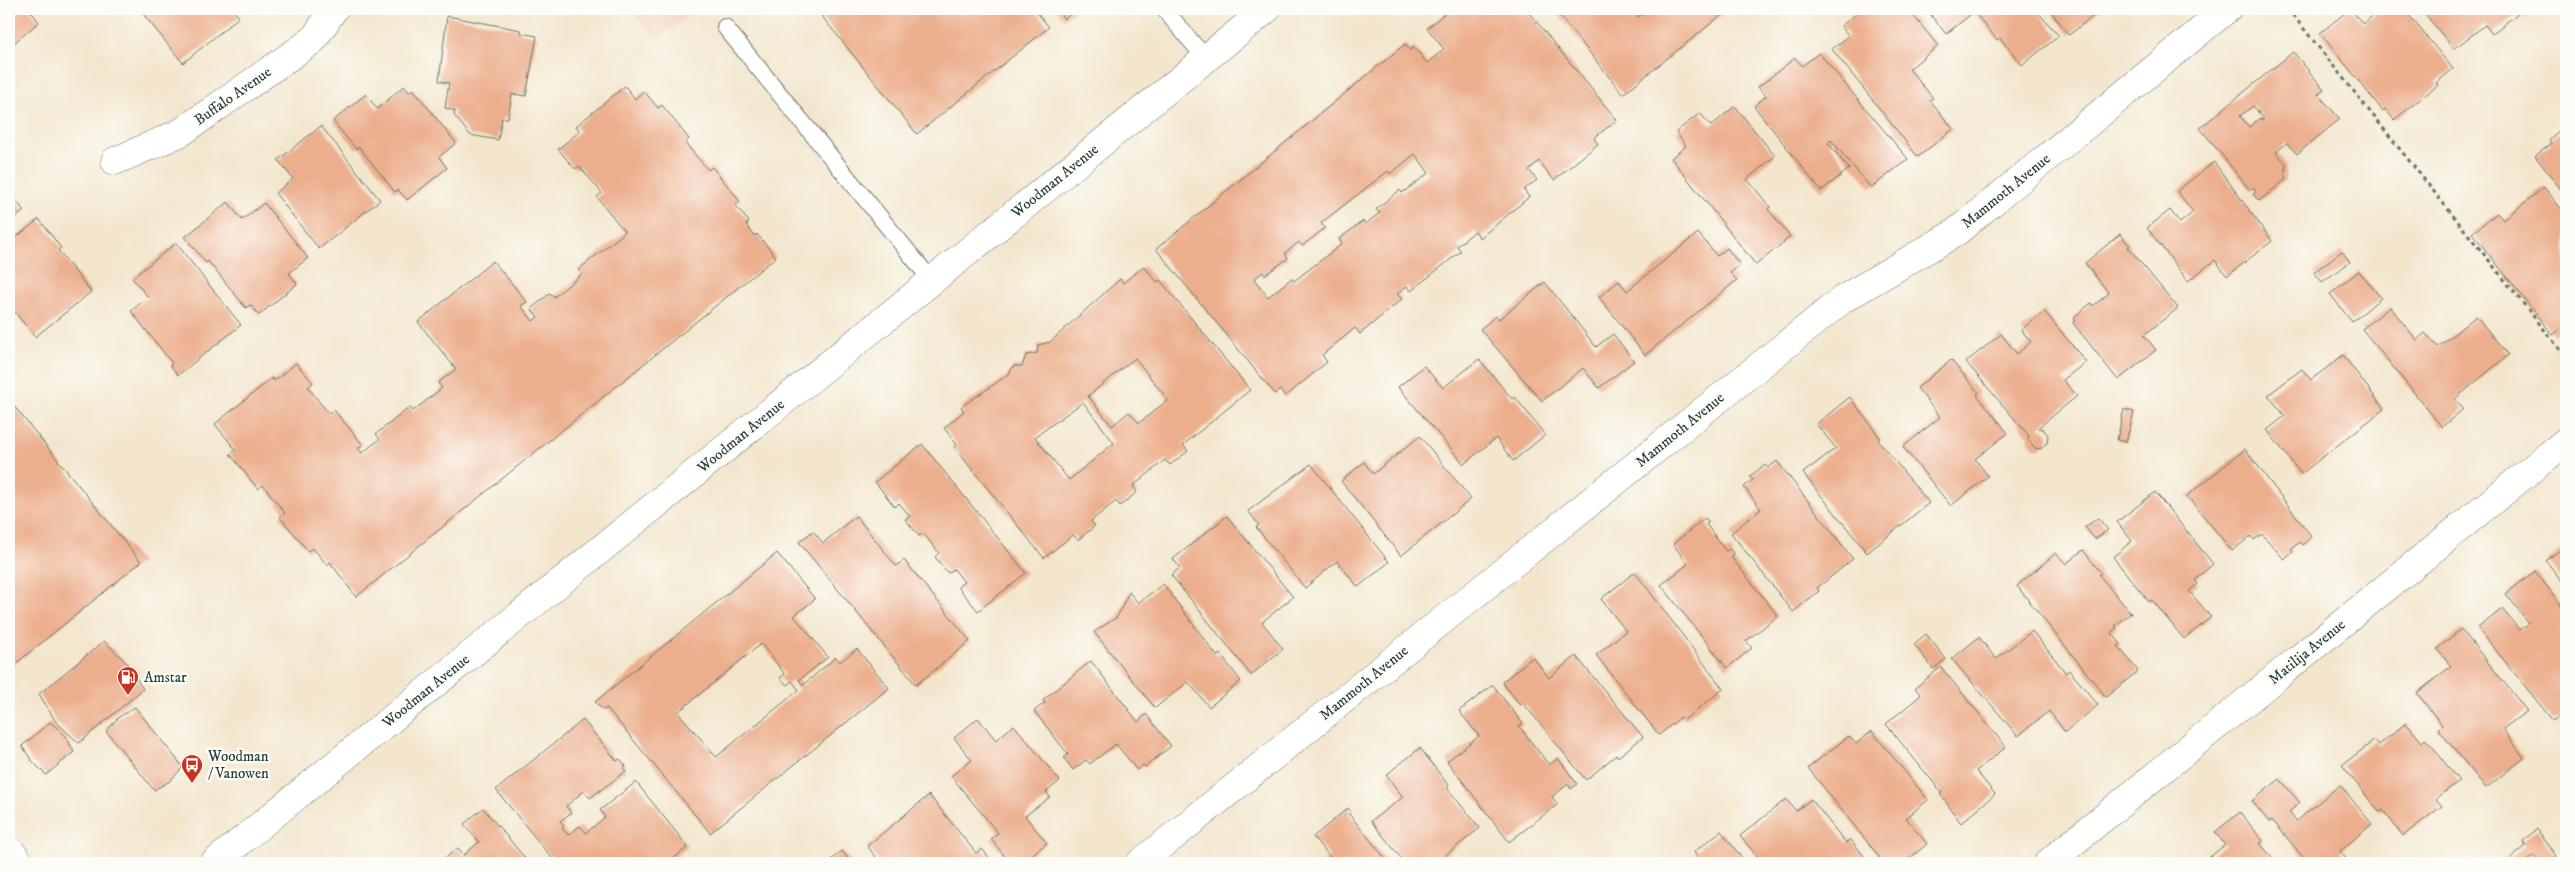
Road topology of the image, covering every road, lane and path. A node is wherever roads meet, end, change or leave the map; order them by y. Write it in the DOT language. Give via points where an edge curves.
graph roads {
  1 [pos="334,9"];
  2 [pos="1164,9"];
  3 [pos="1267,9"];
  4 [pos="2227,9"];
  5 [pos="2288,9"];
  6 [pos="724,27"];
  7 [pos="1206,58"];
  8 [pos="115,161"];
  9 [pos="932,281"];
  10 [pos="2566,358"];
  11 [pos="2566,441"];
  12 [pos="9,849"];
  13 [pos="20,863"];
  14 [pos="214,863"];
  15 [pos="1140,863"];
  16 [pos="2048,863"];
  1 -- 8 [label="street, Buffalo Avenue" via="313,40 180,133"];
  2 -- 7 [label="lane"];
  3 -- 7 [label="street, Woodman Avenue"];
  4 -- 15 [label="street, Mammoth Avenue" via="1955,233 1843,299"];
  5 -- 10 [label="path"];
  6 -- 9 [label="lane"];
  7 -- 9 [label="street, Woodman Avenue"];
  9 -- 14 [label="street, Woodman Avenue"];
  11 -- 16 [label="street, Matilija Avenue"];
  12 -- 13 [label="street"];
}
